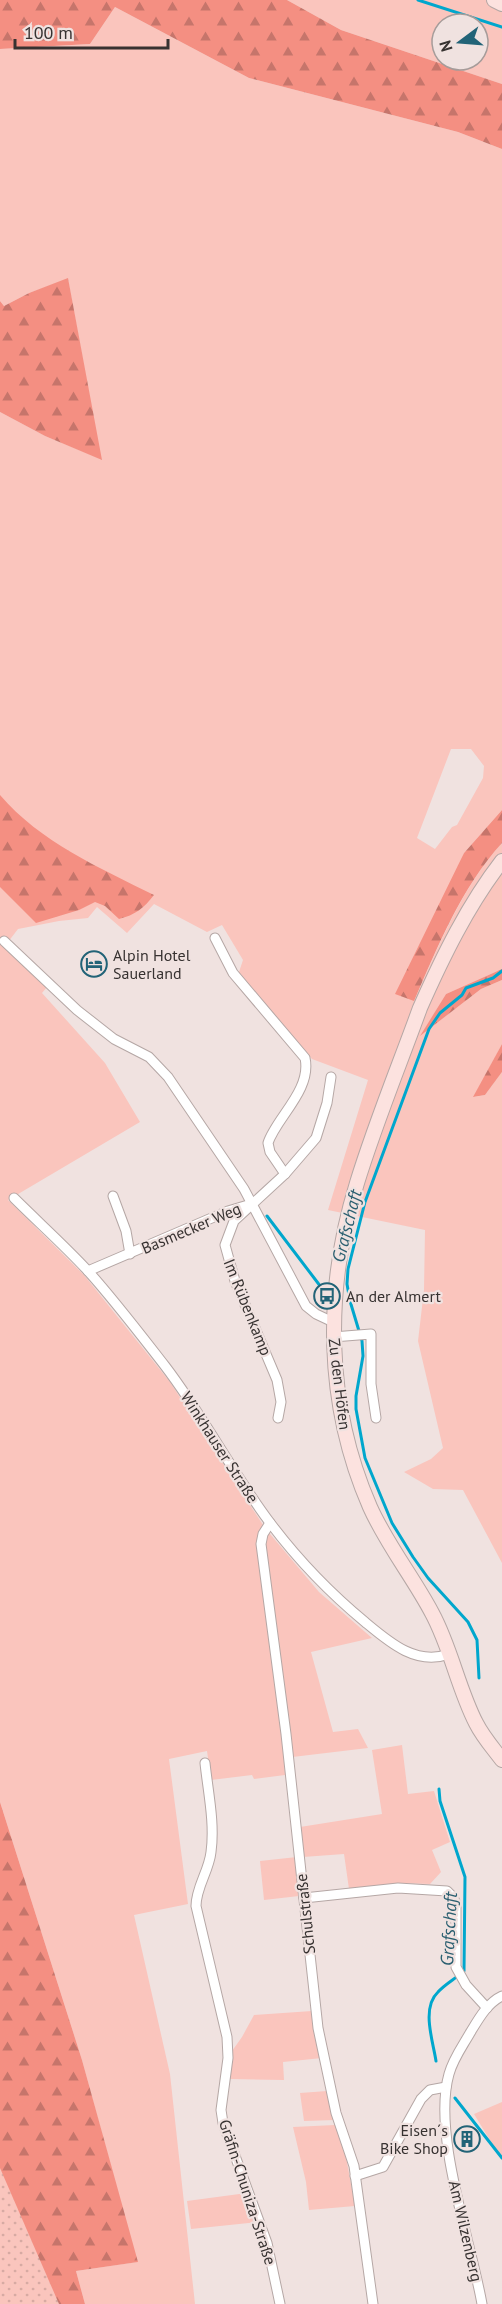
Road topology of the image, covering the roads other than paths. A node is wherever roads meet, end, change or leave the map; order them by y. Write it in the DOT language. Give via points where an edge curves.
graph roads {
  1 [pos="494,0"];
  2 [pos="502,4"];
  3 [pos="502,861"];
  4 [pos="215,938"];
  5 [pos="4,940"];
  6 [pos="331,1077"];
  7 [pos="285,1174"];
  8 [pos="113,1196"];
  9 [pos="14,1198"];
  10 [pos="253,1203"];
  11 [pos="130,1254"];
  12 [pos="88,1271"];
  13 [pos="333,1322"];
  14 [pos="333,1337"];
  15 [pos="278,1418"];
  16 [pos="376,1418"];
  17 [pos="270,1523"];
  18 [pos="449,1654"];
  19 [pos="502,1760"];
  20 [pos="205,1763"];
  21 [pos="303,1899"];
  22 [pos="502,1996"];
  23 [pos="487,2008"];
  24 [pos="446,2087"];
  25 [pos="355,2176"];
  26 [pos="280,2304"];
  27 [pos="373,2304"];
  28 [pos="482,2304"];
  1 -- 2 [label="street"];
  3 -- 13 [label="street, Zu den Höfen" via="467,913 420,1008 357,1182 341,1248"];
  4 -- 7 [label="street" via="233,973 305,1059 305,1076 268,1143"];
  5 -- 10 [label="street" via="77,1010 114,1039 154,1062 184,1099"];
  6 -- 7 [label="street" via="320,1131"];
  7 -- 10 [label="street"];
  8 -- 11 [label="street, Basmecker Weg"];
  9 -- 12 [label="street, Winkhauser Straße"];
  10 -- 11 [label="street, Basmecker Weg"];
  10 -- 13 [label="street" via="306,1306"];
  10 -- 15 [label="street, Im Rübenkamp" via="234,1221 225,1245 235,1281 277,1380 281,1402"];
  11 -- 12 [label="street, Basmecker Weg"];
  12 -- 17 [label="street, Winkhauser Straße" via="194,1404"];
  13 -- 14 [label="street, Zu den Höfen"];
  14 -- 16 [label="street" via="371,1334"];
  14 -- 18 [label="street, Zu den Höfen" via="340,1409 359,1479 384,1535 434,1616"];
  17 -- 18 [label="street, Winkhauser Straße" via="327,1588 395,1646 423,1657"];
  17 -- 21 [label="street, Schulstraße" via="261,1544"];
  18 -- 19 [label="street, Zu den Höfen" via="476,1723"];
  20 -- 26 [label="street, Gräfin-Chuniza-Straße" via="211,1851 196,1906 227,2037 222,2114 267,2244"];
  21 -- 23 [label="street" via="398,1888 447,1891 455,1902 457,1969"];
  21 -- 25 [label="street, Schulstraße" via="318,2028 336,2113"];
  22 -- 23 [label="street, Am Wilzenberg"];
  23 -- 24 [label="street, Am Wilzenberg" via="455,2057"];
  24 -- 25 [label="street" via="434,2089 421,2099 382,2167"];
  24 -- 28 [label="street, Am Wilzenberg" via="450,2157"];
  25 -- 27 [label="street, Schulstraße"];
}
